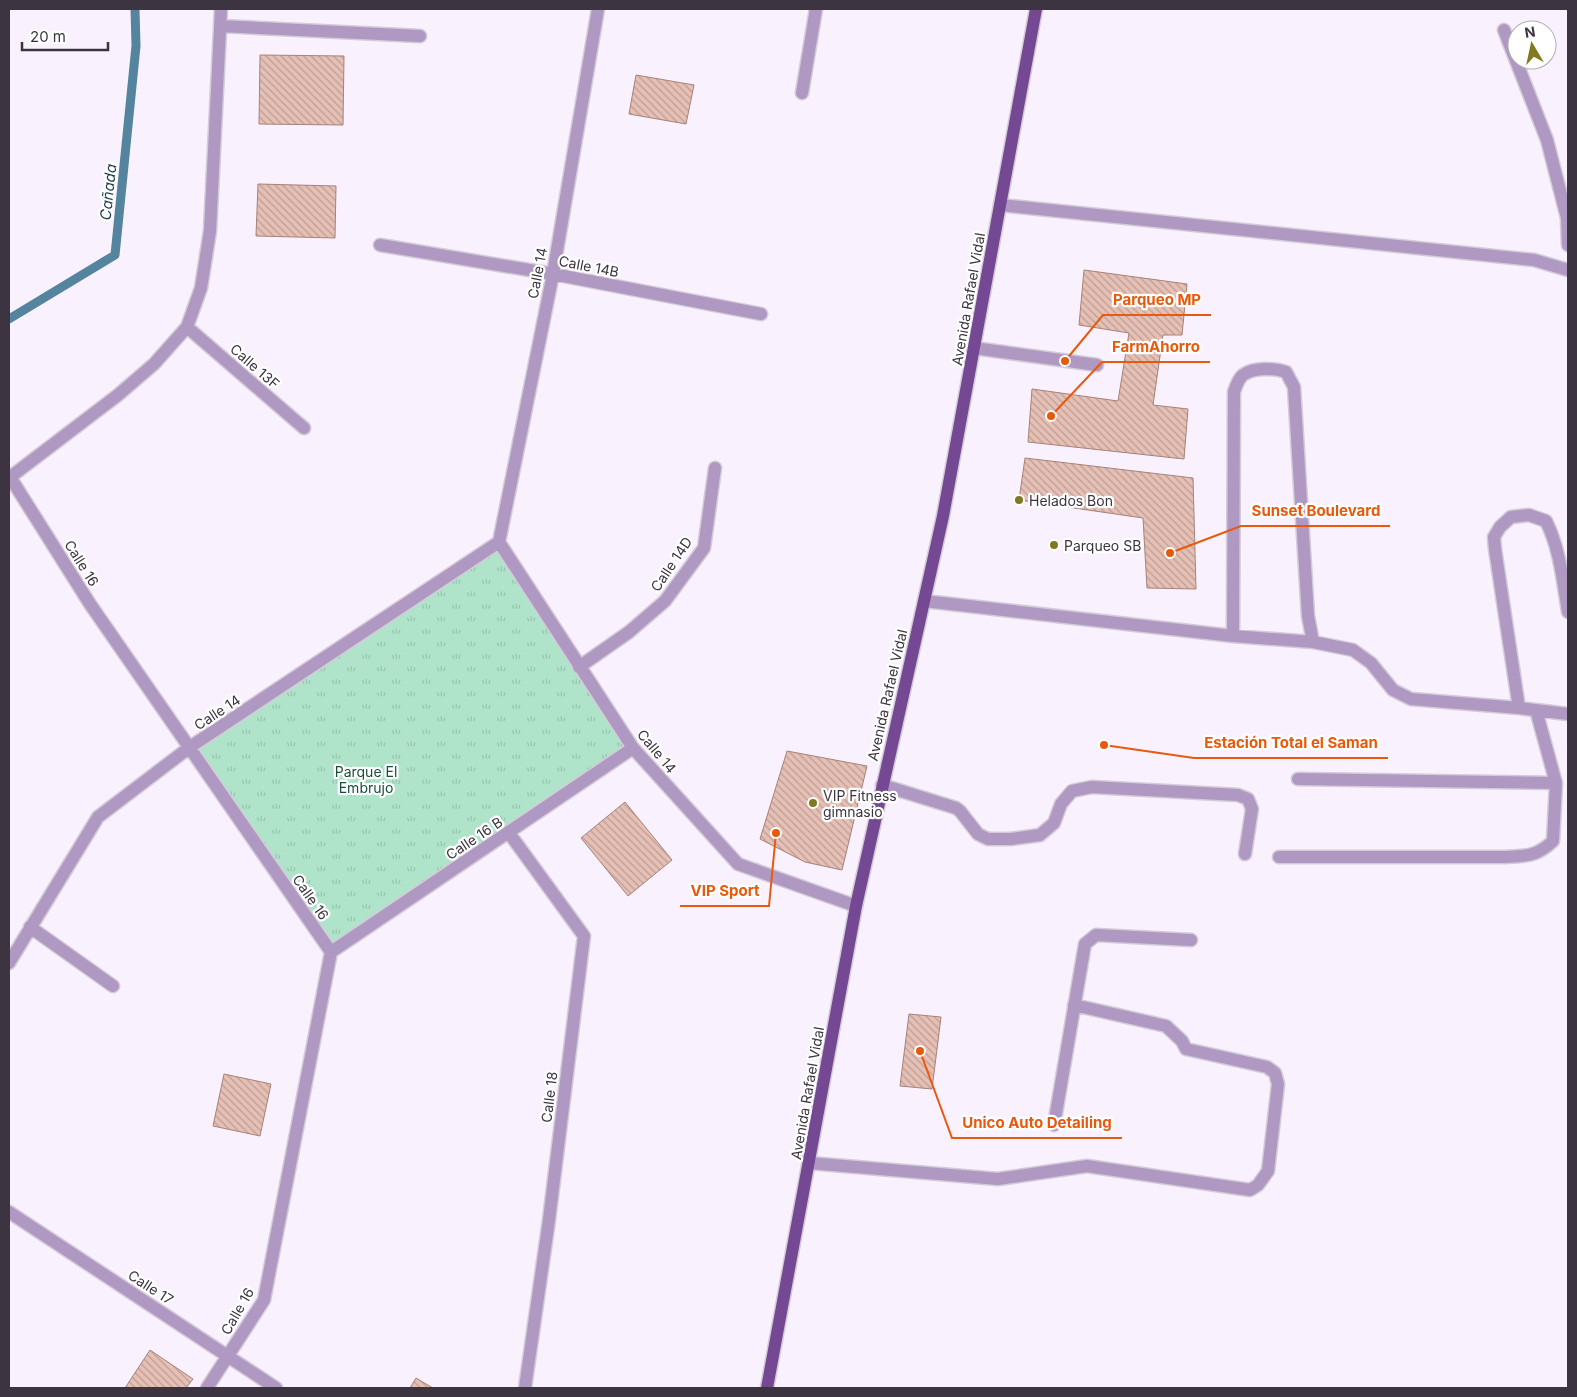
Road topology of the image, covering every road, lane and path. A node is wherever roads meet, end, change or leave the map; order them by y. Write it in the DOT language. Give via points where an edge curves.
graph roads {
  1 [pos="220,9"];
  2 [pos="598,9"];
  3 [pos="816,9"];
  4 [pos="1036,9"];
  5 [pos="220,26"];
  6 [pos="1504,30"];
  7 [pos="420,36"];
  8 [pos="802,93"];
  9 [pos="1000,205"];
  10 [pos="380,244"];
  11 [pos="1568,244"];
  12 [pos="1568,270"];
  13 [pos="553,274"];
  14 [pos="762,314"];
  15 [pos="187,326"];
  16 [pos="974,348"];
  17 [pos="1097,365"];
  18 [pos="304,428"];
  19 [pos="714,468"];
  20 [pos="9,477"];
  21 [pos="499,542"];
  22 [pos="924,602"];
  23 [pos="1568,612"];
  24 [pos="1233,636"];
  25 [pos="1313,642"];
  26 [pos="579,667"];
  27 [pos="1519,708"];
  28 [pos="1536,710"];
  29 [pos="1568,714"];
  30 [pos="190,747"];
  31 [pos="633,748"];
  32 [pos="1298,779"];
  33 [pos="1556,782"];
  34 [pos="882,785"];
  35 [pos="509,832"];
  36 [pos="1245,854"];
  37 [pos="1279,857"];
  38 [pos="856,906"];
  39 [pos="30,927"];
  40 [pos="1191,940"];
  41 [pos="331,952"];
  42 [pos="9,963"];
  43 [pos="113,986"];
  44 [pos="1074,1005"];
  45 [pos="1054,1125"];
  46 [pos="809,1163"];
  47 [pos="9,1212"];
  48 [pos="228,1356"];
  49 [pos="207,1388"];
  50 [pos="276,1388"];
  51 [pos="525,1388"];
  52 [pos="767,1388"];
  1 -- 5 [label="street"];
  2 -- 13 [label="street, Calle 14"];
  3 -- 8 [label="street"];
  4 -- 9 [label="main road, Avenida Rafael Vidal"];
  5 -- 7 [label="street"];
  5 -- 15 [label="street" via="210,231 201,288"];
  6 -- 11 [label="street" via="1546,140 1567,218"];
  9 -- 12 [label="street" via="1534,260"];
  9 -- 16 [label="main road, Avenida Rafael Vidal"];
  10 -- 13 [label="street, Calle 14B"];
  13 -- 14 [label="street, Calle 14B"];
  13 -- 21 [label="street, Calle 14"];
  15 -- 18 [label="street, Calle 13F"];
  15 -- 20 [label="street" via="154,364 118,395"];
  16 -- 17 [label="street"];
  16 -- 22 [label="main road, Avenida Rafael Vidal"];
  19 -- 26 [label="street, Calle 14D" via="704,548 665,601 629,632"];
  20 -- 30 [label="street, Calle 16" via="90,604"];
  21 -- 26 [label="street, Calle 14"];
  21 -- 30 [label="street, Calle 14"];
  22 -- 24 [label="street"];
  22 -- 34 [label="main road, Avenida Rafael Vidal"];
  23 -- 27 [label="street" via="1556,546 1546,521 1528,514 1511,517 1494,537 1494,550"];
  24 -- 25 [label="street"];
  24 -- 25 [label="street" via="1234,392 1244,374 1276,368 1286,372 1294,387 1308,616"];
  25 -- 27 [label="street" via="1353,650 1371,664 1393,690 1411,699"];
  26 -- 31 [label="street, Calle 14"];
  27 -- 28 [label="street"];
  28 -- 29 [label="street"];
  28 -- 33 [label="street"];
  30 -- 39 [label="street, Calle 14" via="98,817"];
  30 -- 41 [label="street, Calle 16"];
  31 -- 35 [label="street, Calle 16 B"];
  31 -- 38 [label="street, Calle 14" via="738,864"];
  32 -- 33 [label="street"];
  33 -- 37 [label="street" via="1553,841 1530,856"];
  34 -- 36 [label="street" via="956,808 978,834 1011,839 1040,835 1054,823 1061,804 1072,792 1092,787 1238,795 1248,799 1252,809"];
  34 -- 38 [label="main road, Avenida Rafael Vidal"];
  35 -- 41 [label="street, Calle 16 B"];
  35 -- 51 [label="street, Calle 18" via="584,936"];
  38 -- 46 [label="main road, Avenida Rafael Vidal"];
  39 -- 42 [label="street, Calle 14"];
  39 -- 43 [label="street"];
  40 -- 44 [label="street" via="1096,935 1085,944"];
  41 -- 48 [label="street, Calle 16" via="264,1300"];
  44 -- 45 [label="street"];
  44 -- 46 [label="street" via="1166,1026 1186,1049 1267,1067 1275,1073 1278,1084 1268,1171 1258,1185 1250,1190 1087,1166 998,1179"];
  46 -- 52 [label="main road, Avenida Rafael Vidal"];
  47 -- 48 [label="street, Calle 17"];
  48 -- 49 [label="street, Calle 16"];
  48 -- 50 [label="street, Calle 17"];
}
